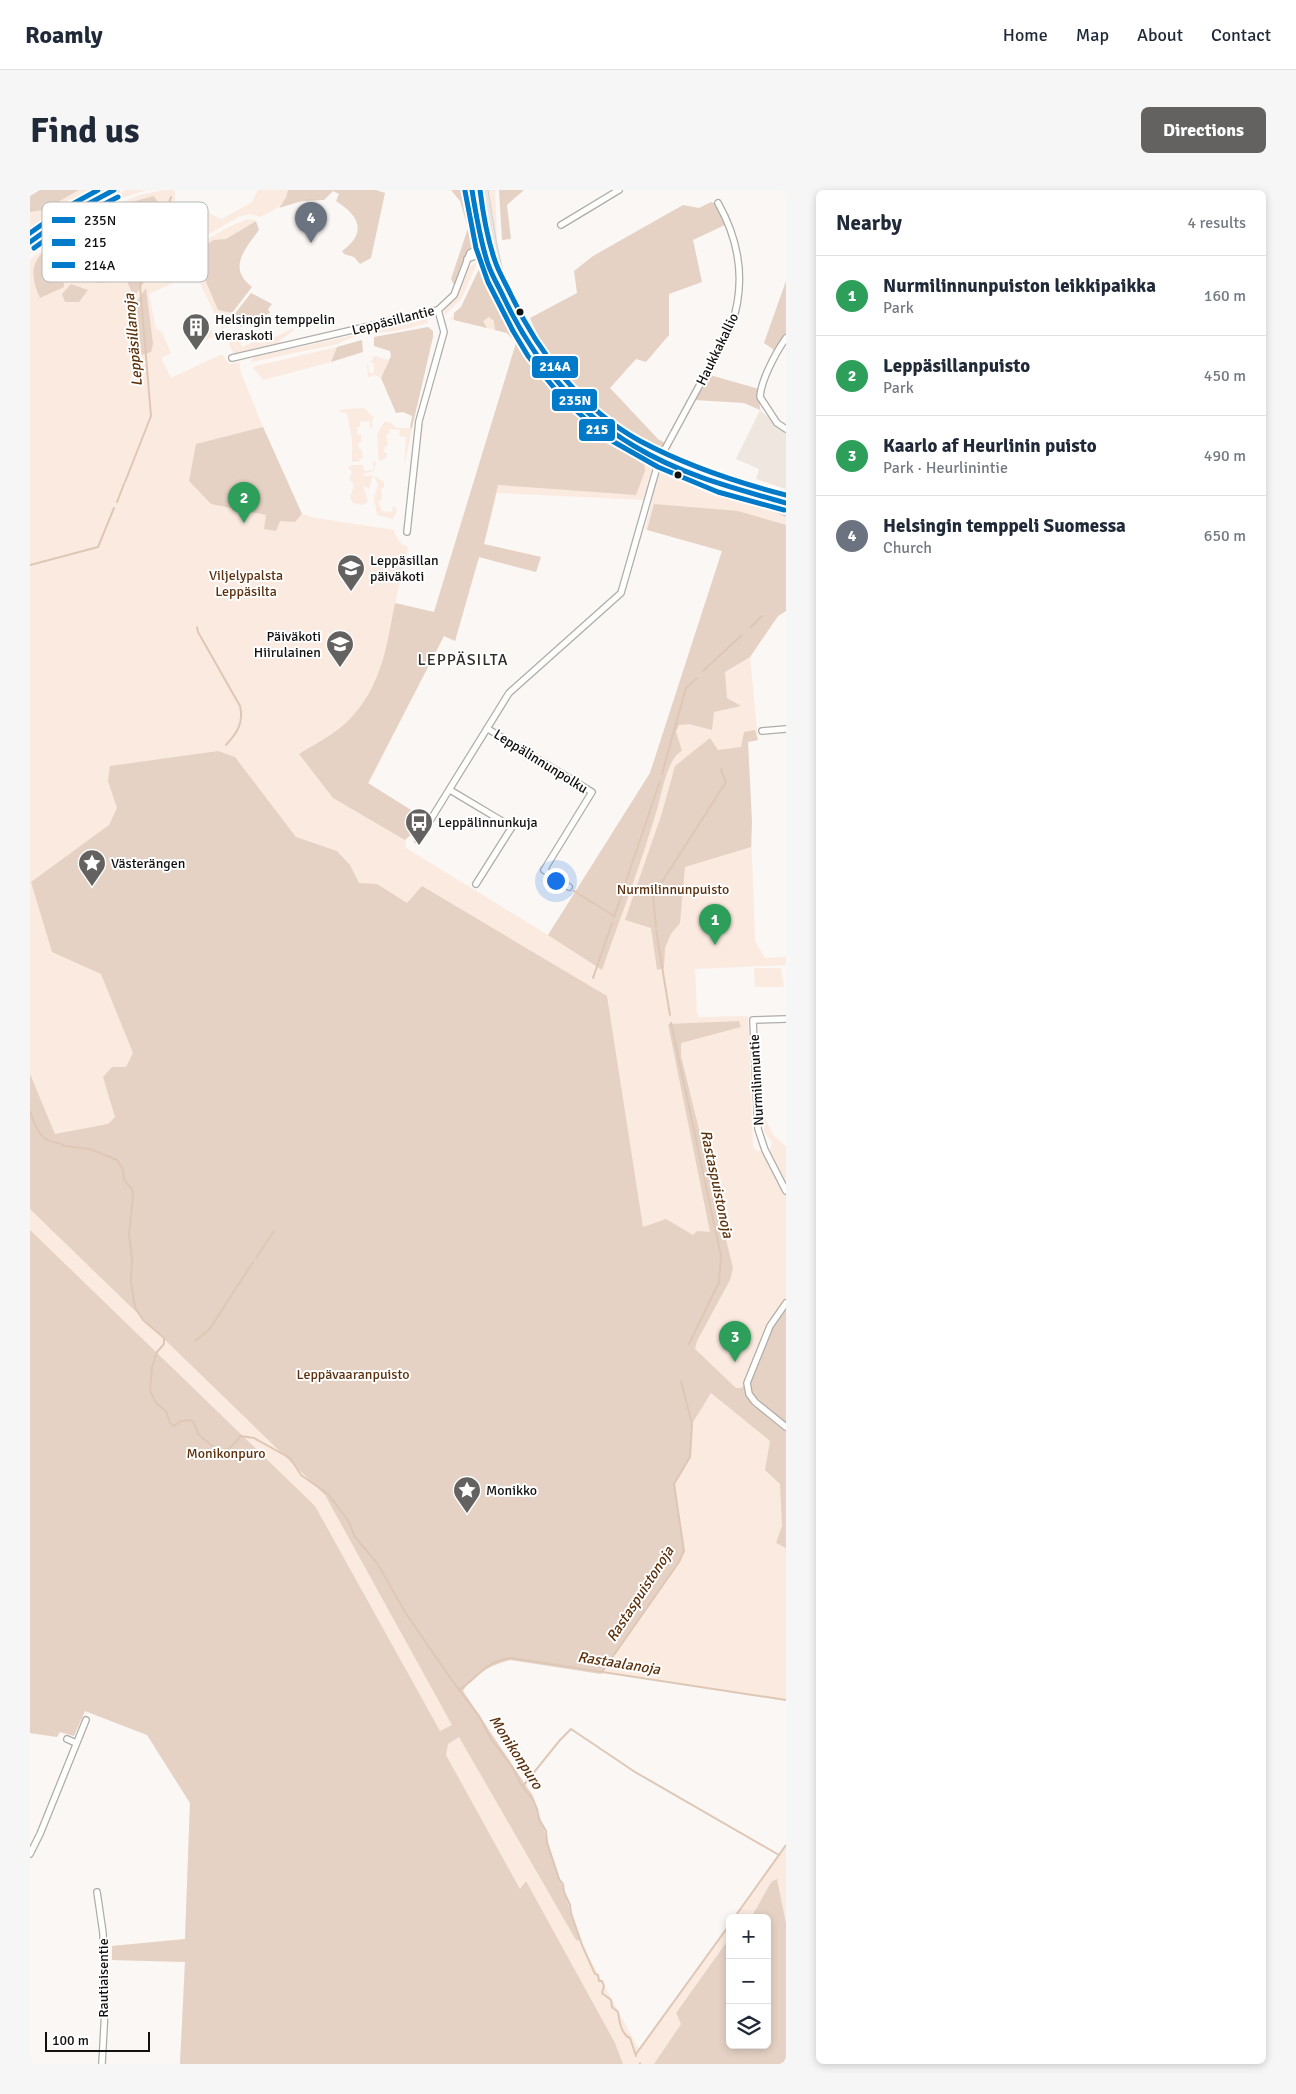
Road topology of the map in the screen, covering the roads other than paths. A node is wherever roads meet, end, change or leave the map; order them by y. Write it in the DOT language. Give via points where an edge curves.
graph roads {
  1 [pos="114,190"];
  2 [pos="472,190"];
  3 [pos="483,190"];
  4 [pos="619,190"];
  5 [pos="92,202"];
  6 [pos="718,203"];
  7 [pos="561,224"];
  8 [pos="42,232"];
  9 [pos="42,232"];
  10 [pos="30,238"];
  11 [pos="30,242"];
  12 [pos="487,248"];
  13 [pos="438,310"];
  14 [pos="786,338"];
  15 [pos="232,358"];
  16 [pos="786,429"];
  17 [pos="659,460"];
  18 [pos="757,496"];
  19 [pos="786,502"];
  20 [pos="786,511"];
  21 [pos="407,532"];
  22 [pos="488,729"];
  23 [pos="786,729"];
  24 [pos="762,731"];
  25 [pos="450,790"];
  26 [pos="418,840"];
  27 [pos="476,884"];
  28 [pos="569,887"];
  29 [pos="786,1019"];
  30 [pos="786,1191"];
  31 [pos="786,1303"];
  32 [pos="786,1427"];
  33 [pos="86,1720"];
  34 [pos="67,1739"];
  35 [pos="76,1743"];
  36 [pos="30,1854"];
  37 [pos="97,1892"];
  38 [pos="102,2064"];
  1 -- 5 [label="main road"];
  2 -- 12 [label="main road"];
  3 -- 12 [label="main road"];
  4 -- 7 [label="street"];
  6 -- 17 [label="street, Haukkakallio" via="733,233 738,260 740,280 736,312"];
  8 -- 10 [label="main road"];
  9 -- 11 [label="main road"];
  12 -- 13 [label="street, Leppäsillantie" via="474,250 467,259 454,295"];
  12 -- 17 [label="main road" via="505,298 533,351 569,396 602,426"];
  13 -- 15 [label="street, Leppäsillantie"];
  13 -- 21 [label="street" via="444,332 419,421"];
  14 -- 16 [label="street" via="776,354 760,398 777,423"];
  17 -- 18 [label="main road"];
  17 -- 22 [label="street, Haukkakallio" via="621,593 512,690"];
  18 -- 19 [label="main road"];
  18 -- 20 [label="main road"];
  22 -- 25 [label="street, Haukkakallio"];
  22 -- 28 [label="street, Leppälinnunpolku" via="592,792 544,870"];
  23 -- 24 [label="street"];
  25 -- 26 [label="street, Haukkakallio"];
  25 -- 27 [label="street" via="512,827"];
  29 -- 30 [label="street, Nurmilinnuntie" via="753,1020 758,1129"];
  31 -- 32 [label="street" via="770,1326 747,1383 755,1402"];
  33 -- 35 [label="street"];
  34 -- 35 [label="street"];
  35 -- 36 [label="street"];
  37 -- 38 [label="street, Rautiaisentie" via="104,1933"];
}
